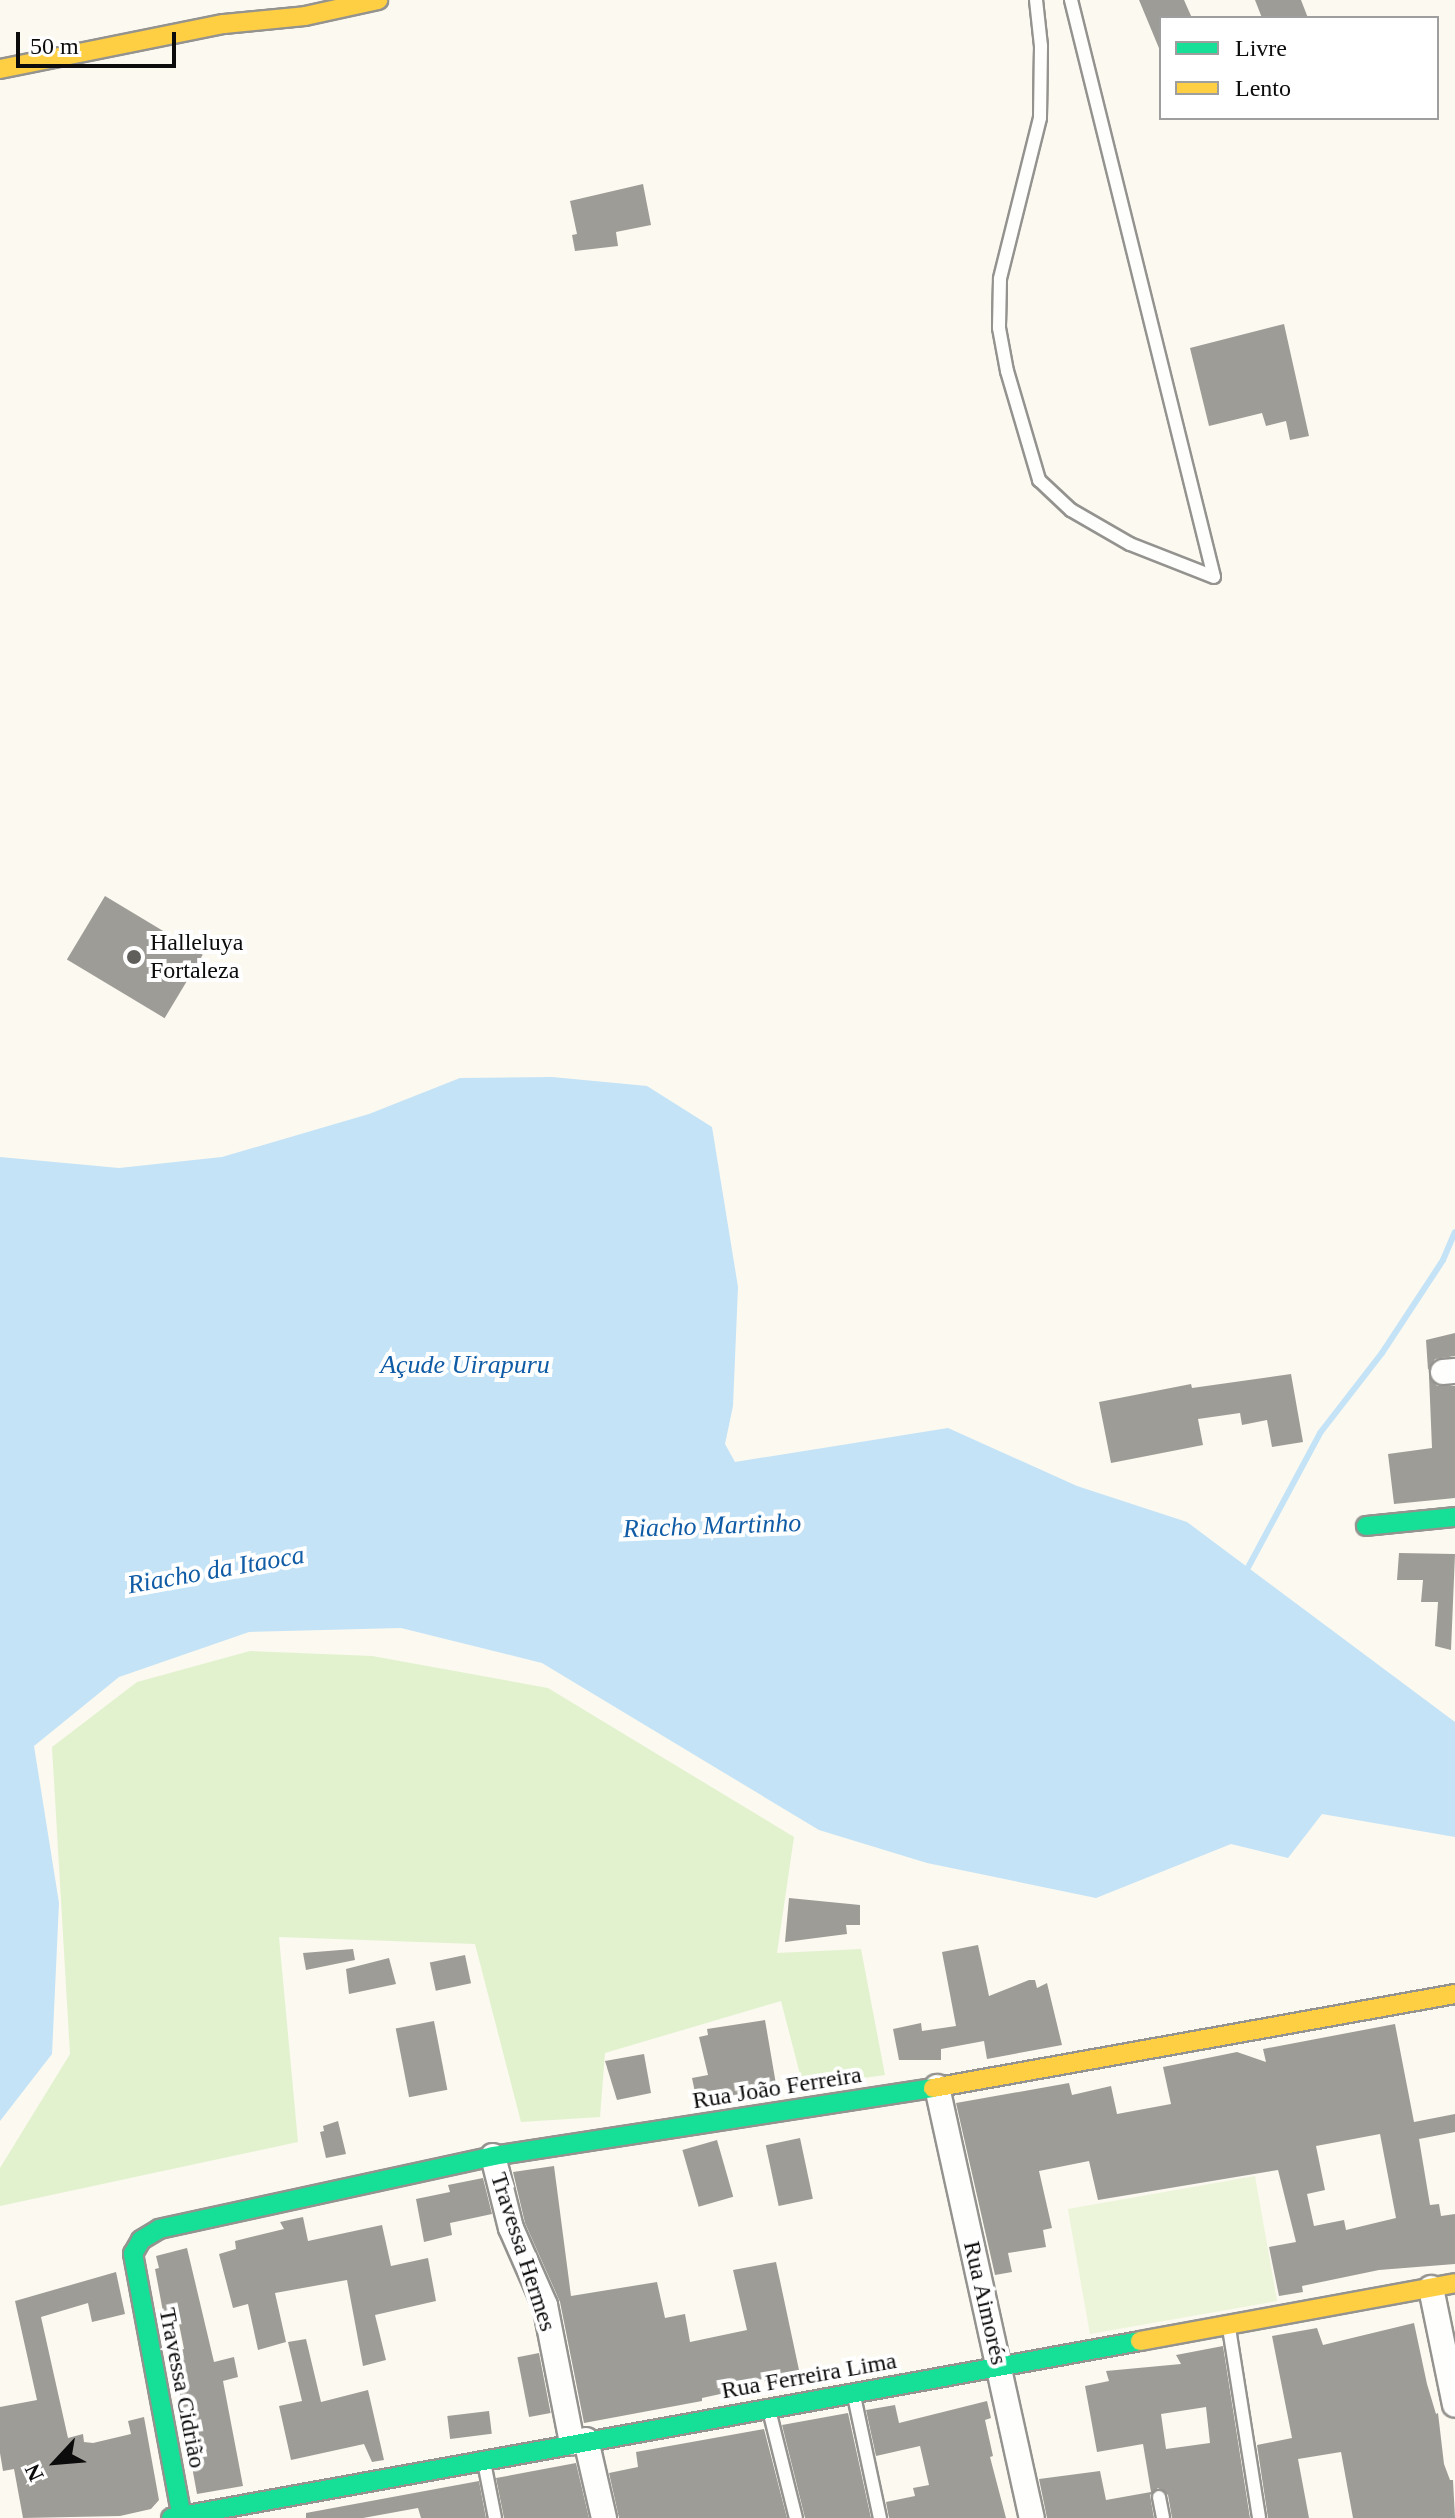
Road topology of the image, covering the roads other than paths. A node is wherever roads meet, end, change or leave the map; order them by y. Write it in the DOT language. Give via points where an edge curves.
graph roads {
  1 [pos="378,0"];
  2 [pos="1036,0"];
  3 [pos="1071,0"];
  4 [pos="303,8"];
  5 [pos="0,69"];
  6 [pos="1455,1517"];
  7 [pos="1366,1526"];
  8 [pos="1455,1994"];
  9 [pos="937,2087"];
  10 [pos="493,2156"];
  11 [pos="135,2267"];
  12 [pos="1455,2283"];
  13 [pos="1431,2288"];
  14 [pos="1229,2325"];
  15 [pos="1000,2368"];
  16 [pos="853,2393"];
  17 [pos="1455,2405"];
  18 [pos="768,2407"];
  19 [pos="579,2441"];
  20 [pos="483,2459"];
  21 [pos="1159,2497"];
  22 [pos="178,2517"];
  23 [pos="495,2518"];
  24 [pos="604,2518"];
  25 [pos="796,2518"];
  26 [pos="880,2518"];
  27 [pos="1032,2518"];
  28 [pos="1163,2518"];
  29 [pos="1259,2518"];
  1 -- 4 [label="street"];
  2 -- 3 [label="lane" via="1040,118 1000,279 999,328 1035,467 1044,487 1078,515 1130,544 1214,577"];
  4 -- 5 [label="street"];
  6 -- 7 [label="street"];
  8 -- 9 [label="street, Rua João Ferreira"];
  9 -- 10 [label="street, Rua João Ferreira"];
  9 -- 15 [label="street, Rua Aimorés"];
  10 -- 11 [label="street, Rua João Ferreira" via="159,2229 136,2246"];
  10 -- 19 [label="street, Travessa Hermes" via="511,2228 545,2305"];
  11 -- 22 [label="street, Travessa Cidrião"];
  12 -- 13 [label="street, Rua Ferreira Lima"];
  13 -- 14 [label="street, Rua Ferreira Lima"];
  13 -- 17 [label="street"];
  14 -- 15 [label="street, Rua Ferreira Lima"];
  14 -- 29 [label="lane"];
  15 -- 16 [label="street, Rua Ferreira Lima"];
  15 -- 27 [label="street, Rua Aimorés"];
  16 -- 18 [label="street, Rua Ferreira Lima"];
  16 -- 26 [label="lane"];
  18 -- 19 [label="street, Rua Ferreira Lima"];
  18 -- 25 [label="lane"];
  19 -- 20 [label="street, Rua Ferreira Lima"];
  19 -- 24 [label="street, Travessa Hermes"];
  20 -- 22 [label="street, Rua Ferreira Lima"];
  20 -- 23 [label="lane"];
  21 -- 28 [label="lane"];
}
